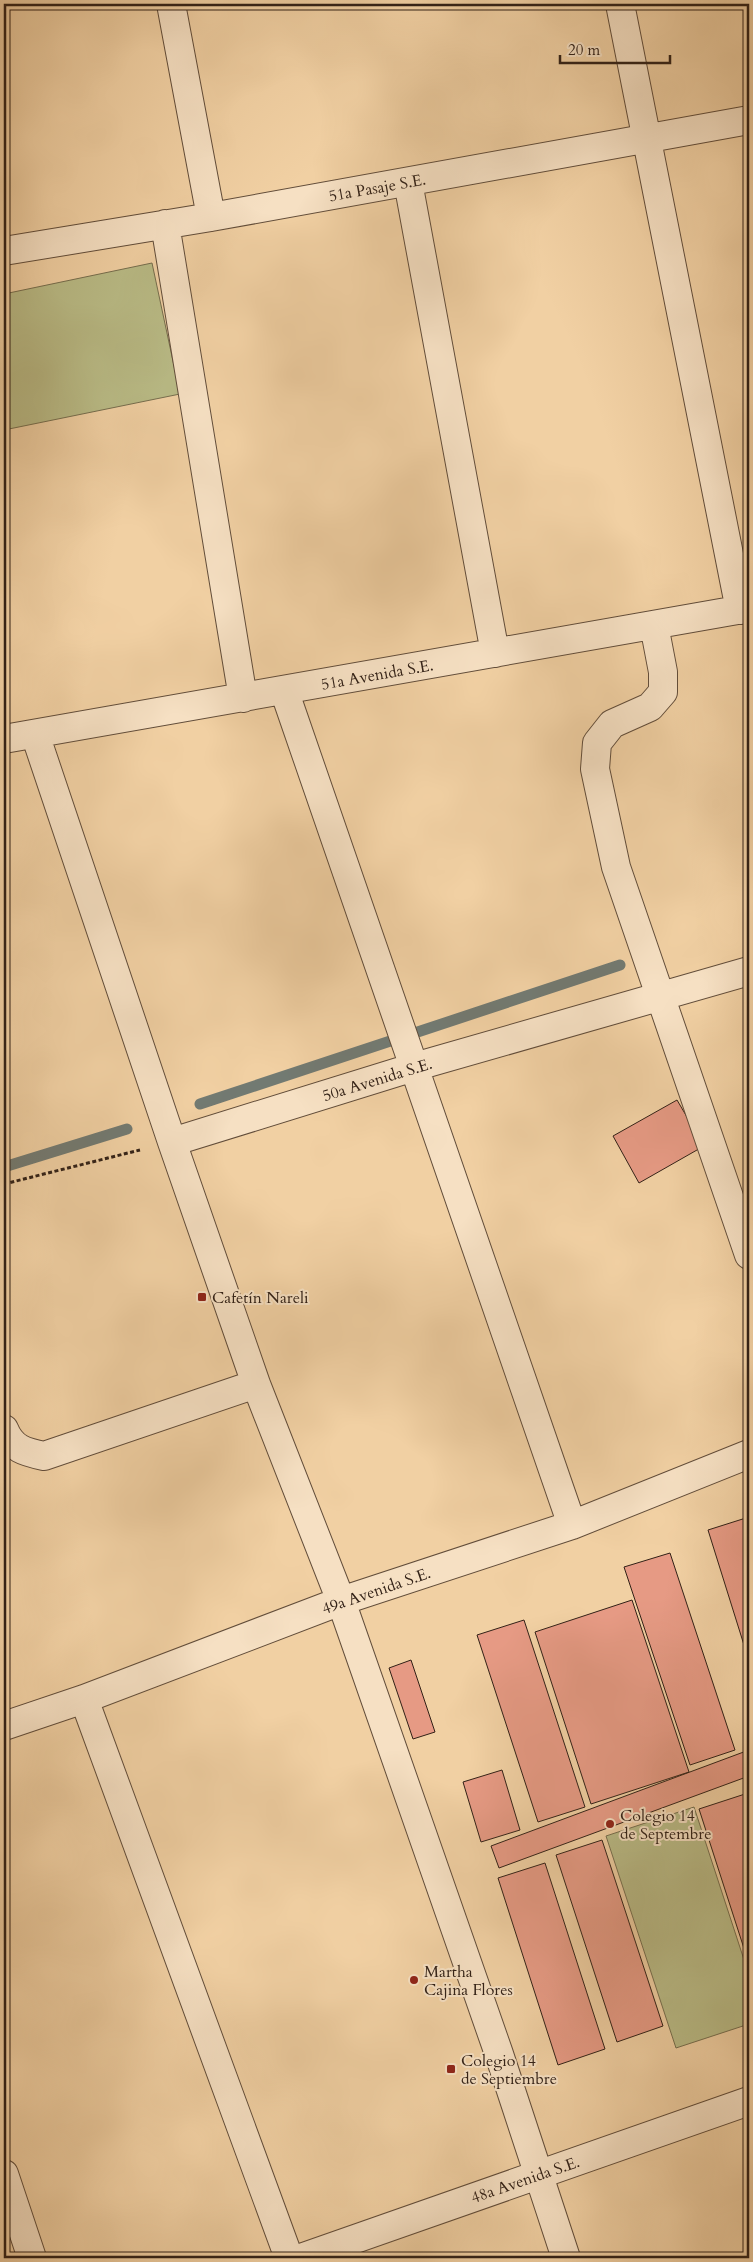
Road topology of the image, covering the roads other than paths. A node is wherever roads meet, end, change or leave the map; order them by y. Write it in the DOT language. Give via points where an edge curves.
graph roads {
  1 [pos="171,4"];
  2 [pos="620,4"];
  3 [pos="749,120"];
  4 [pos="648,139"];
  5 [pos="408,182"];
  6 [pos="211,217"];
  7 [pos="165,224"];
  8 [pos="4,251"];
  9 [pos="745,609"];
  10 [pos="654,625"];
  11 [pos="495,653"];
  12 [pos="284,690"];
  13 [pos="244,698"];
  14 [pos="35,734"];
  15 [pos="4,739"];
  16 [pos="749,971"];
  17 [pos="660,997"];
  18 [pos="412,1061"];
  19 [pos="172,1142"];
  20 [pos="743,1215"];
  21 [pos="749,1255"];
  22 [pos="256,1384"];
  23 [pos="4,1429"];
  24 [pos="749,1454"];
  25 [pos="572,1524"];
  26 [pos="341,1601"];
  27 [pos="84,1699"];
  28 [pos="4,1726"];
  29 [pos="749,2101"];
  30 [pos="4,2174"];
  31 [pos="539,2174"];
  32 [pos="32,2258"];
  33 [pos="289,2258"];
  34 [pos="301,2258"];
  35 [pos="566,2258"];
  1 -- 6 [label="street"];
  2 -- 4 [label="street"];
  3 -- 4 [label="street, 51a Pasaje S.E."];
  4 -- 5 [label="street, 51a Pasaje S.E."];
  4 -- 9 [label="street"];
  5 -- 6 [label="street, 51a Pasaje S.E."];
  5 -- 11 [label="street"];
  6 -- 7 [label="street, 51a Pasaje S.E."];
  7 -- 8 [label="street, 51a Pasaje S.E."];
  7 -- 13 [label="street"];
  9 -- 10 [label="street, 51a Avenida S.E."];
  10 -- 11 [label="street, 51a Avenida S.E."];
  10 -- 17 [label="street" via="663,672 663,692 650,707 612,724 597,743 595,769 616,867"];
  11 -- 12 [label="street, 51a Avenida S.E."];
  12 -- 13 [label="street, 51a Avenida S.E."];
  12 -- 18 [label="street"];
  13 -- 14 [label="street, 51a Avenida S.E."];
  14 -- 15 [label="street, 51a Avenida S.E."];
  14 -- 19 [label="street"];
  16 -- 17 [label="street, 50a Avenida S.E."];
  17 -- 18 [label="street, 50a Avenida S.E."];
  17 -- 20 [label="street"];
  18 -- 19 [label="street, 50a Avenida S.E."];
  18 -- 25 [label="street"];
  19 -- 22 [label="street"];
  20 -- 21 [label="street"];
  22 -- 23 [label="street" via="44,1456 23,1452 7,1437"];
  22 -- 26 [label="street"];
  24 -- 25 [label="street, 49a Avenida S.E."];
  25 -- 26 [label="street, 49a Avenida S.E."];
  26 -- 27 [label="street, 49a Avenida S.E."];
  26 -- 31 [label="street"];
  27 -- 28 [label="street, 49a Avenida S.E."];
  27 -- 33 [label="street"];
  29 -- 31 [label="street, 48a Avenida S.E."];
  30 -- 32 [label="street"];
  31 -- 34 [label="street, 48a Avenida S.E."];
  31 -- 35 [label="street"];
}
